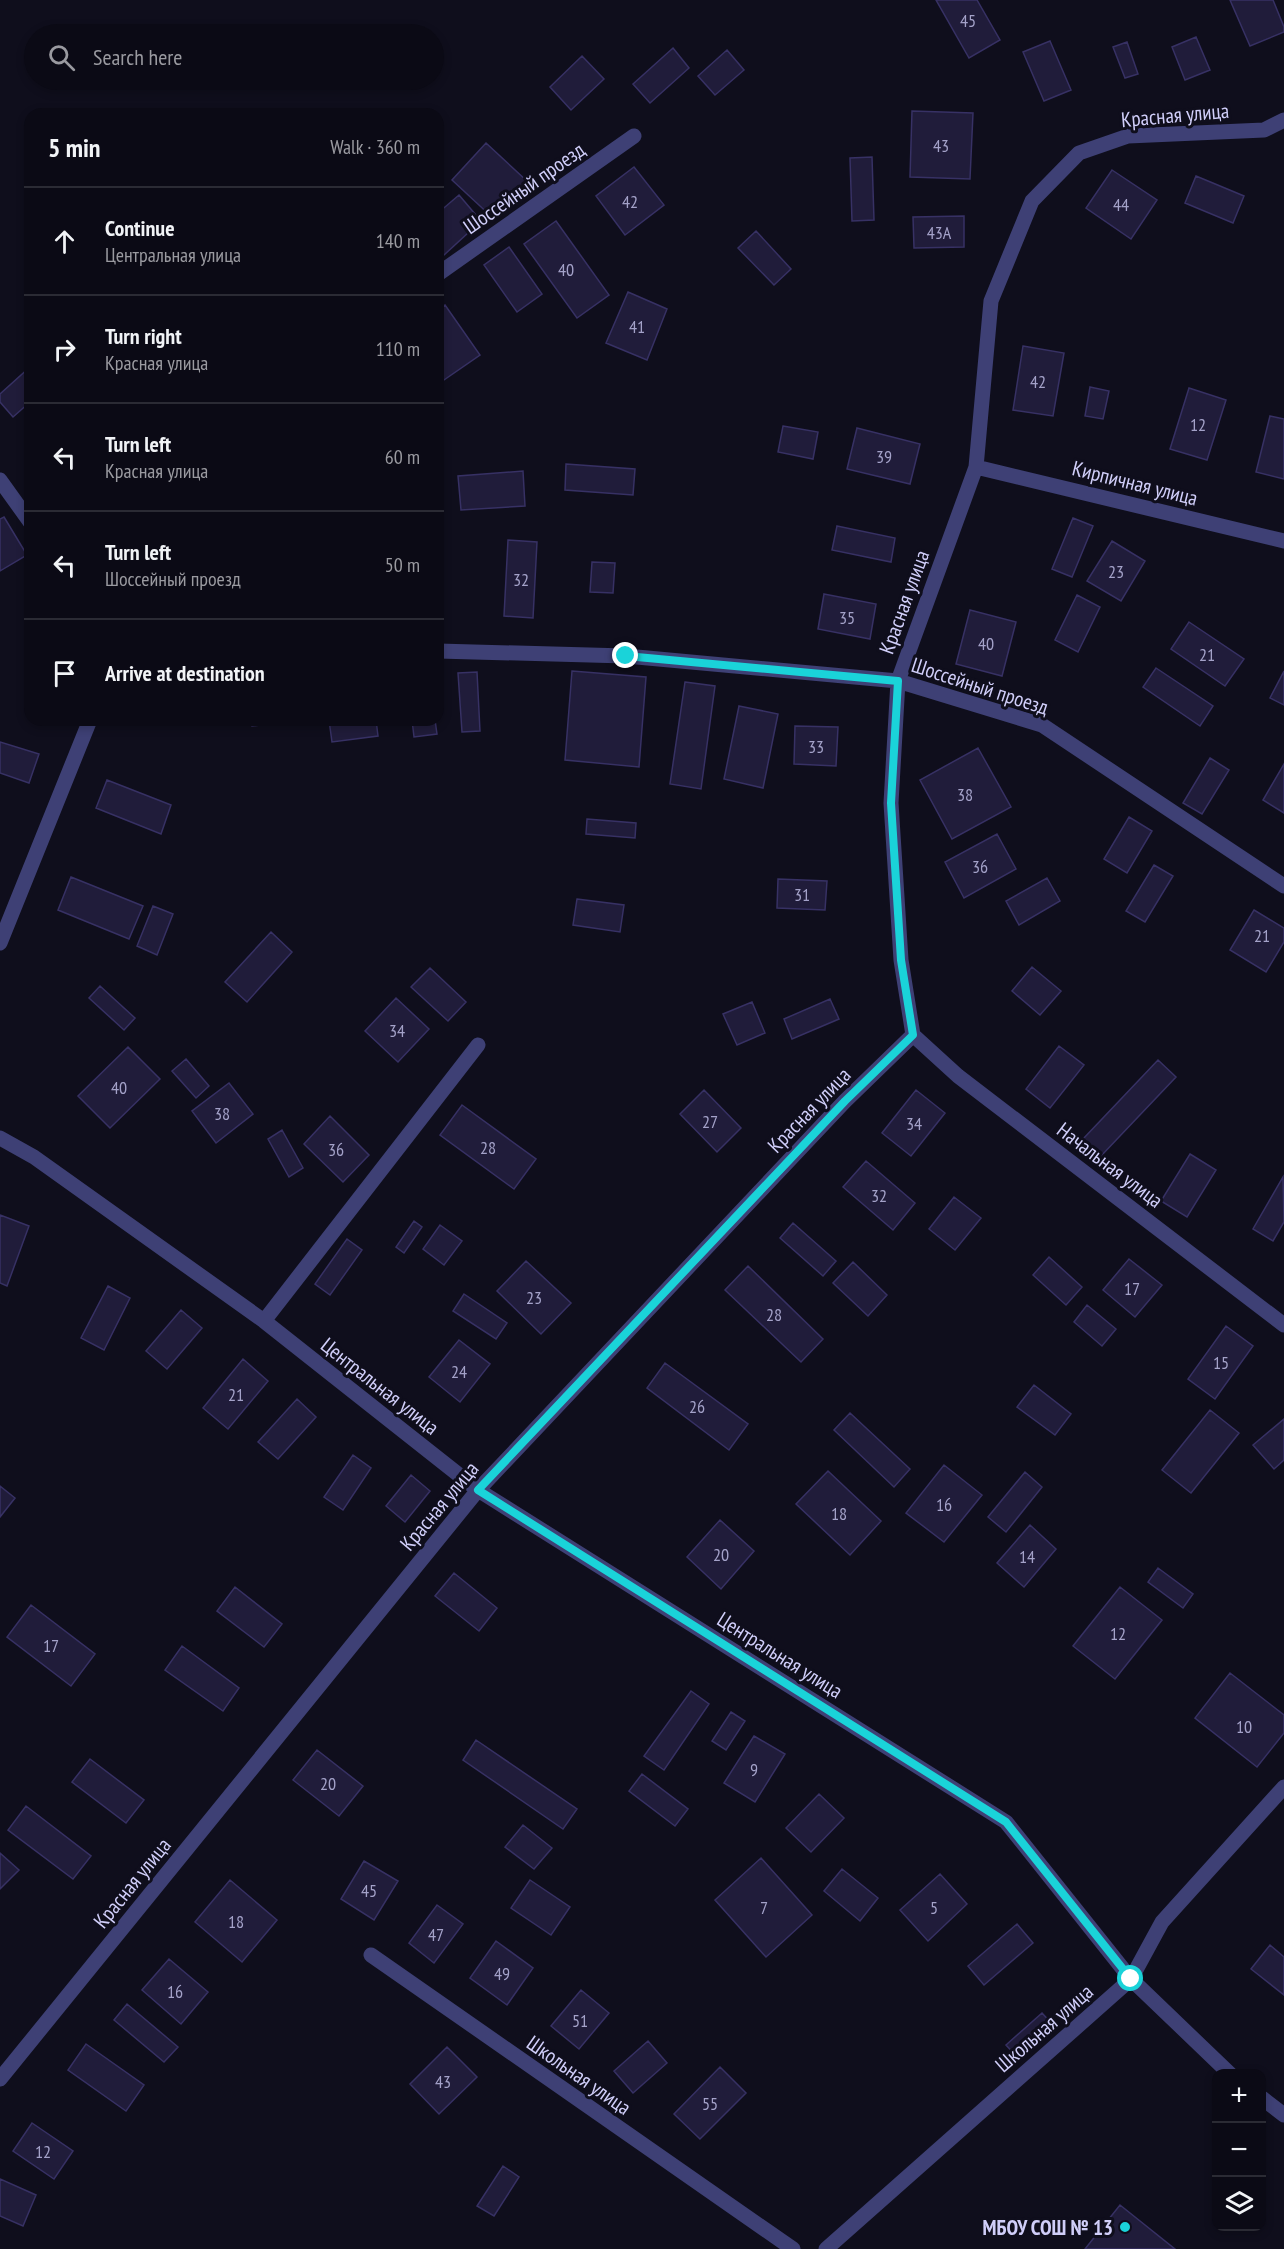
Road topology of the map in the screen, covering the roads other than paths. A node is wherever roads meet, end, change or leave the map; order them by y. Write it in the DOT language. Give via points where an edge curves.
graph roads {
  1 [pos="1284,120"];
  2 [pos="634,136"];
  3 [pos="444,270"];
  4 [pos="976,467"];
  5 [pos="0,480"];
  6 [pos="24,514"];
  7 [pos="1284,541"];
  8 [pos="444,651"];
  9 [pos="898,681"];
  10 [pos="88,726"];
  11 [pos="1284,886"];
  12 [pos="0,943"];
  13 [pos="913,1035"];
  14 [pos="478,1045"];
  15 [pos="0,1138"];
  16 [pos="264,1321"];
  17 [pos="1284,1325"];
  18 [pos="478,1490"];
  19 [pos="1284,1787"];
  20 [pos="371,1955"];
  21 [pos="1131,1979"];
  22 [pos="1226,2069"];
  23 [pos="0,2079"];
  24 [pos="1266,2101"];
  25 [pos="1284,2115"];
  26 [pos="793,2249"];
  27 [pos="826,2249"];
  1 -- 4 [label="street, Красная улица" via="1264,130 1128,136 1078,153 1032,201 991,301"];
  2 -- 3 [label="street, Шоссейный проезд"];
  4 -- 7 [label="street, Кирпичная улица"];
  4 -- 9 [label="street, Красная улица"];
  5 -- 6 [label="street"];
  8 -- 9 [label="street, Шоссейный проезд" via="626,656"];
  9 -- 11 [label="street, Шоссейный проезд" via="1042,725"];
  9 -- 13 [label="street, Красная улица" via="891,803 901,960"];
  10 -- 12 [label="street"];
  13 -- 17 [label="street, Начальная улица" via="958,1076"];
  13 -- 18 [label="street, Красная улица" via="845,1101"];
  14 -- 16 [label="street"];
  15 -- 16 [label="street, Центральная улица" via="34,1157"];
  16 -- 18 [label="street, Центральная улица"];
  18 -- 21 [label="street, Центральная улица" via="1006,1822"];
  18 -- 23 [label="street, Красная улица"];
  19 -- 21 [label="street, Школьная улица" via="1162,1922"];
  20 -- 26 [label="street, Школьная улица"];
  21 -- 22 [label="street, Центральная улица"];
  21 -- 27 [label="street, Школьная улица"];
  24 -- 25 [label="street"];
}
